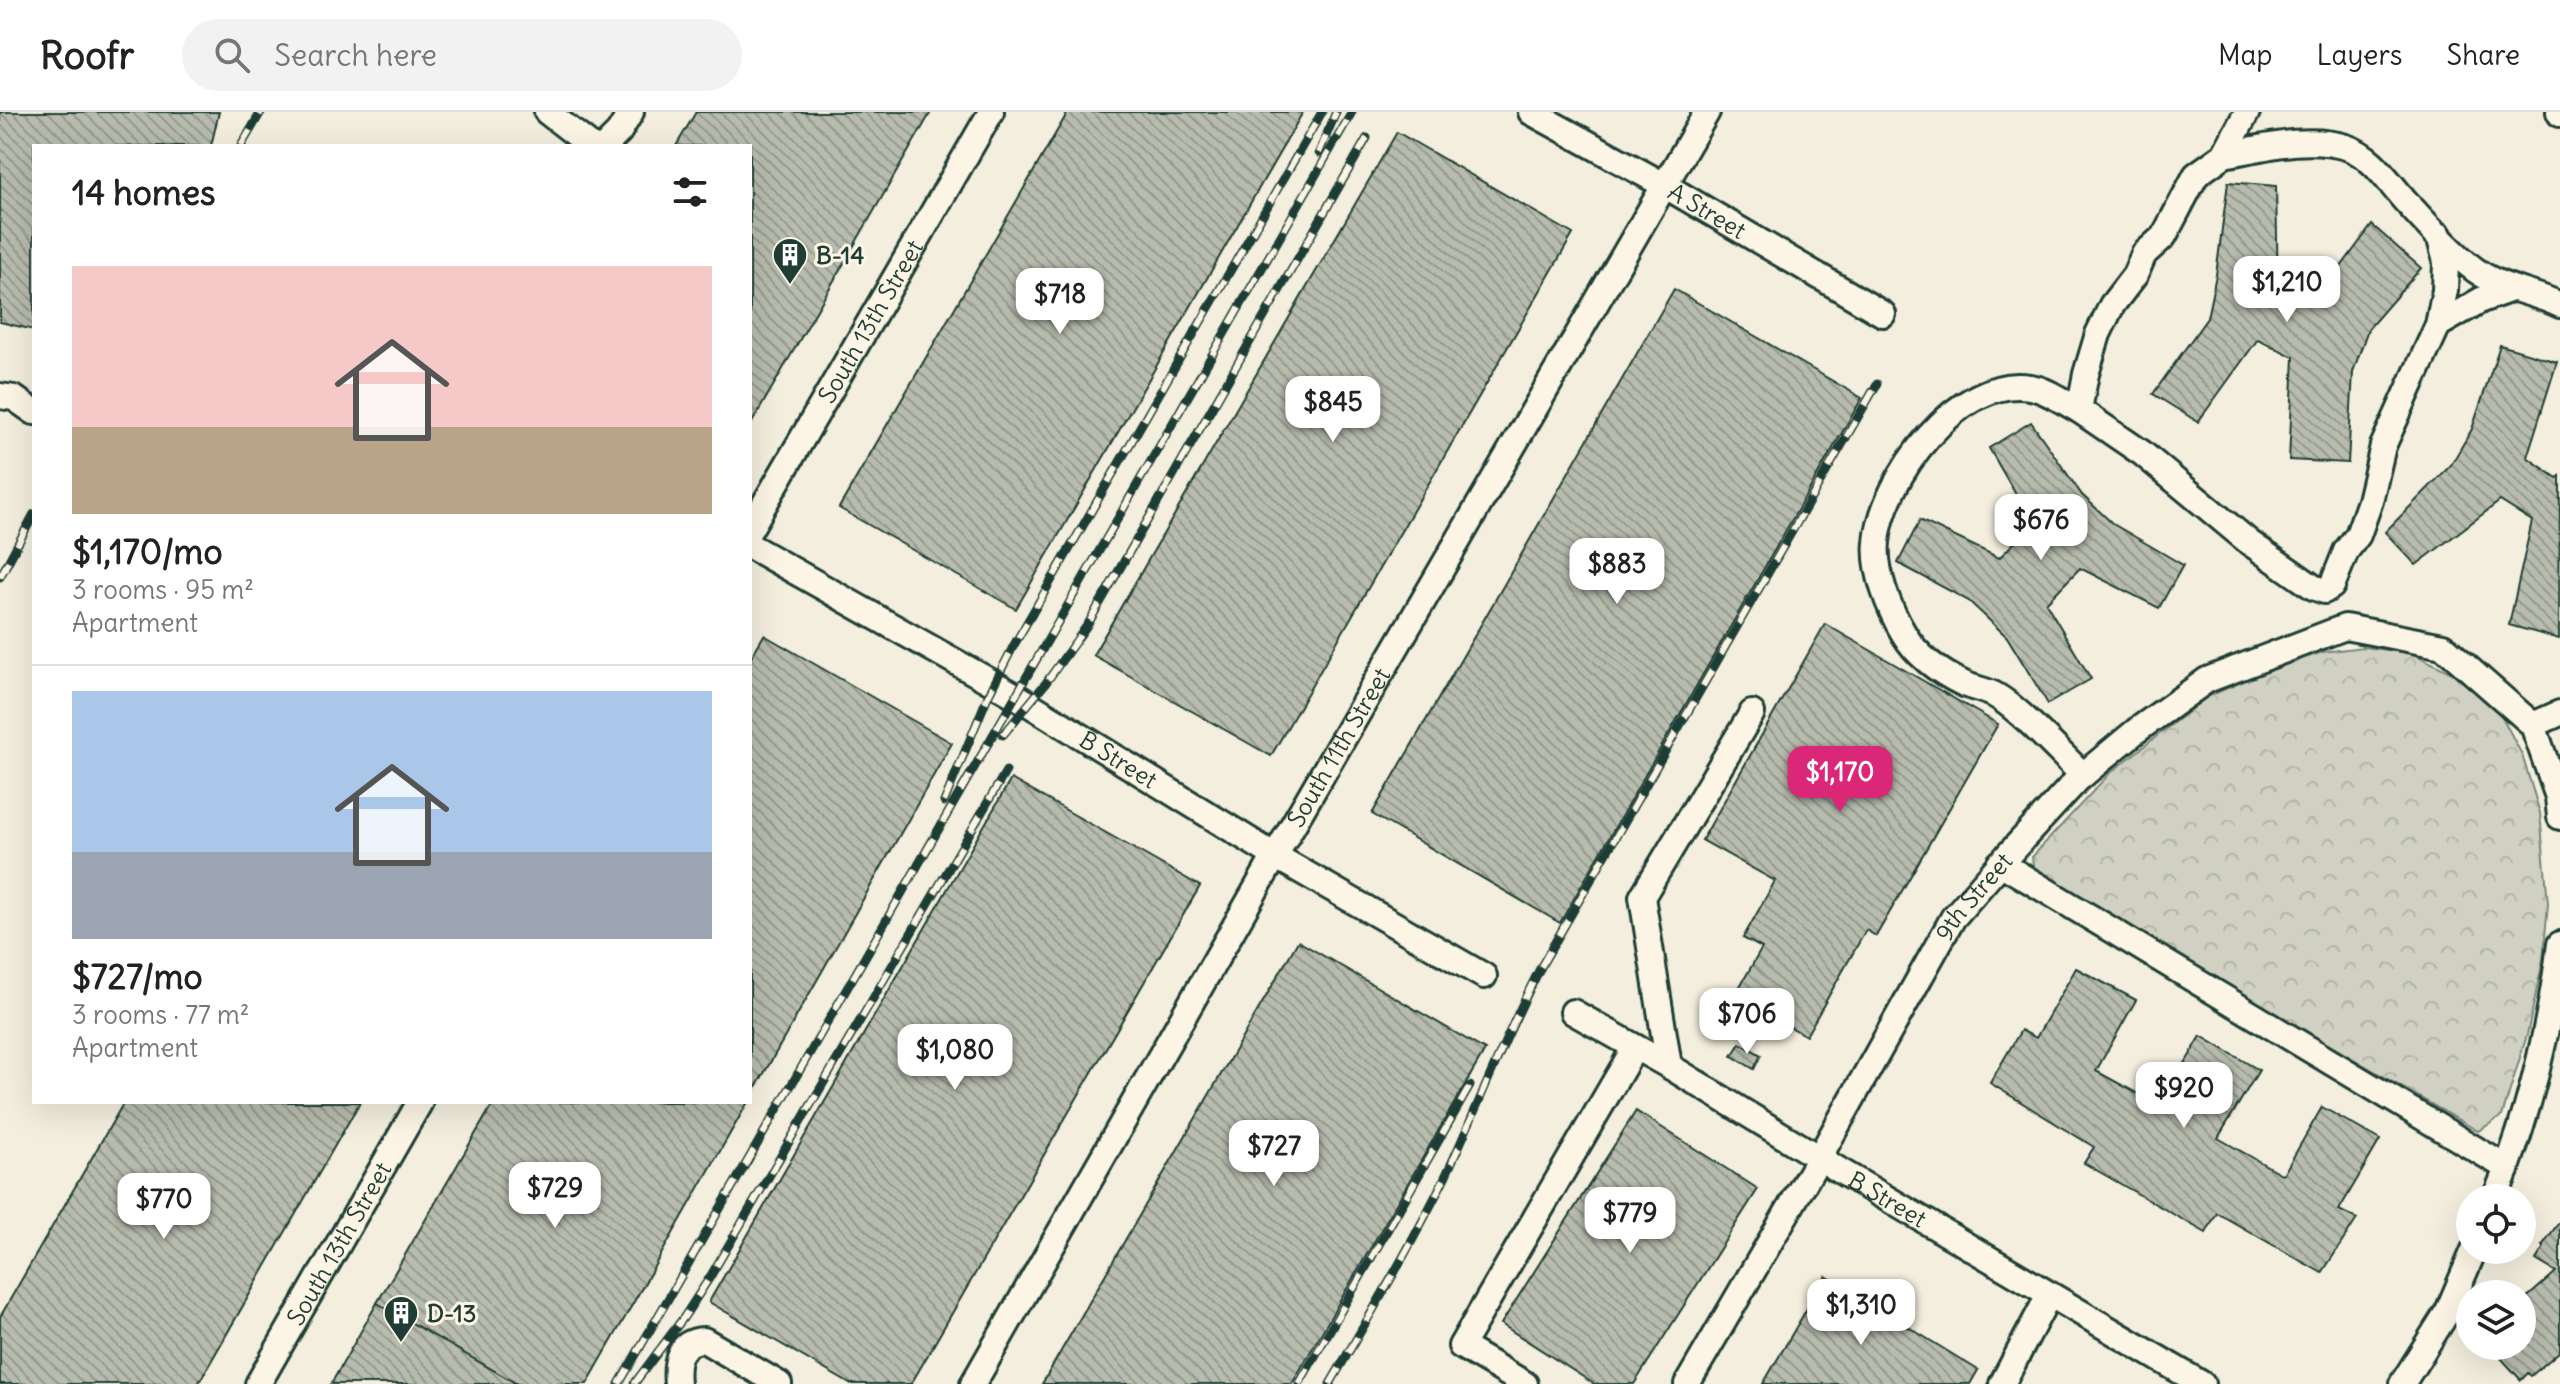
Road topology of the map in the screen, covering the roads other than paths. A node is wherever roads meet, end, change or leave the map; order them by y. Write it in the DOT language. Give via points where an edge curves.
graph roads {
  1 [pos="631,112"];
  2 [pos="991,112"];
  3 [pos="1531,112"];
  4 [pos="1707,112"];
  5 [pos="2247,112"];
  6 [pos="553,114"];
  7 [pos="589,144"];
  8 [pos="607,144"];
  9 [pos="2224,155"];
  10 [pos="1664,185"];
  11 [pos="2439,235"];
  12 [pos="2509,290"];
  13 [pos="2559,299"];
  14 [pos="1883,314"];
  15 [pos="2438,325"];
  16 [pos="0,396"];
  17 [pos="2079,410"];
  18 [pos="32,411"];
  19 [pos="752,526"];
  20 [pos="752,547"];
  21 [pos="1752,713"];
  22 [pos="2560,713"];
  23 [pos="2533,725"];
  24 [pos="2083,775"];
  25 [pos="2560,817"];
  26 [pos="1275,856"];
  27 [pos="2000,863"];
  28 [pos="2560,944"];
  29 [pos="1484,976"];
  30 [pos="1573,1012"];
  31 [pos="1635,1047"];
  32 [pos="1669,1066"];
  33 [pos="419,1104"];
  34 [pos="1819,1158"];
  35 [pos="2507,1168"];
  36 [pos="2501,1184"];
  37 [pos="2468,1264"];
  38 [pos="2049,1295"];
  39 [pos="258,1384"];
  40 [pos="677,1384"];
  41 [pos="779,1384"];
  42 [pos="973,1384"];
  43 [pos="1525,1384"];
  44 [pos="1687,1384"];
  45 [pos="2002,1384"];
  46 [pos="2202,1384"];
  47 [pos="2402,1384"];
  1 -- 8 [label="lane"];
  2 -- 19 [label="lane, South 13th Street"];
  3 -- 10 [label="lane, A Street"];
  4 -- 10 [label="lane, South 11th Street"];
  5 -- 9 [label="lane"];
  6 -- 7 [label="lane"];
  9 -- 11 [label="lane" via="2311,142 2348,148 2379,169"];
  9 -- 17 [label="lane" via="2196,175 2164,236 2144,254 2112,305 2098,334"];
  10 -- 14 [label="lane, A Street"];
  10 -- 26 [label="lane, South 11th Street"];
  11 -- 12 [label="lane" via="2472,268"];
  11 -- 15 [label="lane" via="2446,262"];
  12 -- 13 [label="lane"];
  12 -- 15 [label="lane"];
  15 -- 17 [label="lane" via="2383,446 2358,535 2332,586 2324,591 2250,543 2142,453"];
  16 -- 18 [label="lane"];
  17 -- 24 [label="lane" via="2031,387 2001,388 1962,404 1937,427 1903,474 1884,506 1876,544 1885,596 1906,637 1932,665 1994,695"];
  20 -- 26 [label="lane, B Street" via="1016,696"];
  21 -- 32 [label="lane" via="1642,897"];
  22 -- 23 [label="lane"];
  23 -- 24 [label="lane, 9th Street" via="2443,646 2345,627 2207,680"];
  23 -- 25 [label="lane"];
  24 -- 27 [label="lane, 9th Street"];
  26 -- 29 [label="lane, B Street"];
  26 -- 42 [label="lane, South 11th Street"];
  27 -- 34 [label="lane, 9th Street" via="1953,918"];
  27 -- 35 [label="lane"];
  28 -- 35 [label="lane" via="2541,1056"];
  30 -- 31 [label="lane, B Street"];
  31 -- 32 [label="lane, B Street"];
  31 -- 43 [label="lane" via="1461,1346"];
  32 -- 34 [label="lane, B Street"];
  33 -- 39 [label="lane, South 13th Street"];
  34 -- 38 [label="lane, B Street"];
  34 -- 44 [label="lane, 9th Street"];
  35 -- 36 [label="lane"];
  37 -- 47 [label="lane" via="2448,1311"];
  38 -- 45 [label="lane"];
  38 -- 46 [label="lane, B Street"];
  40 -- 41 [label="lane" via="676,1362 684,1346 704,1340"];
}
